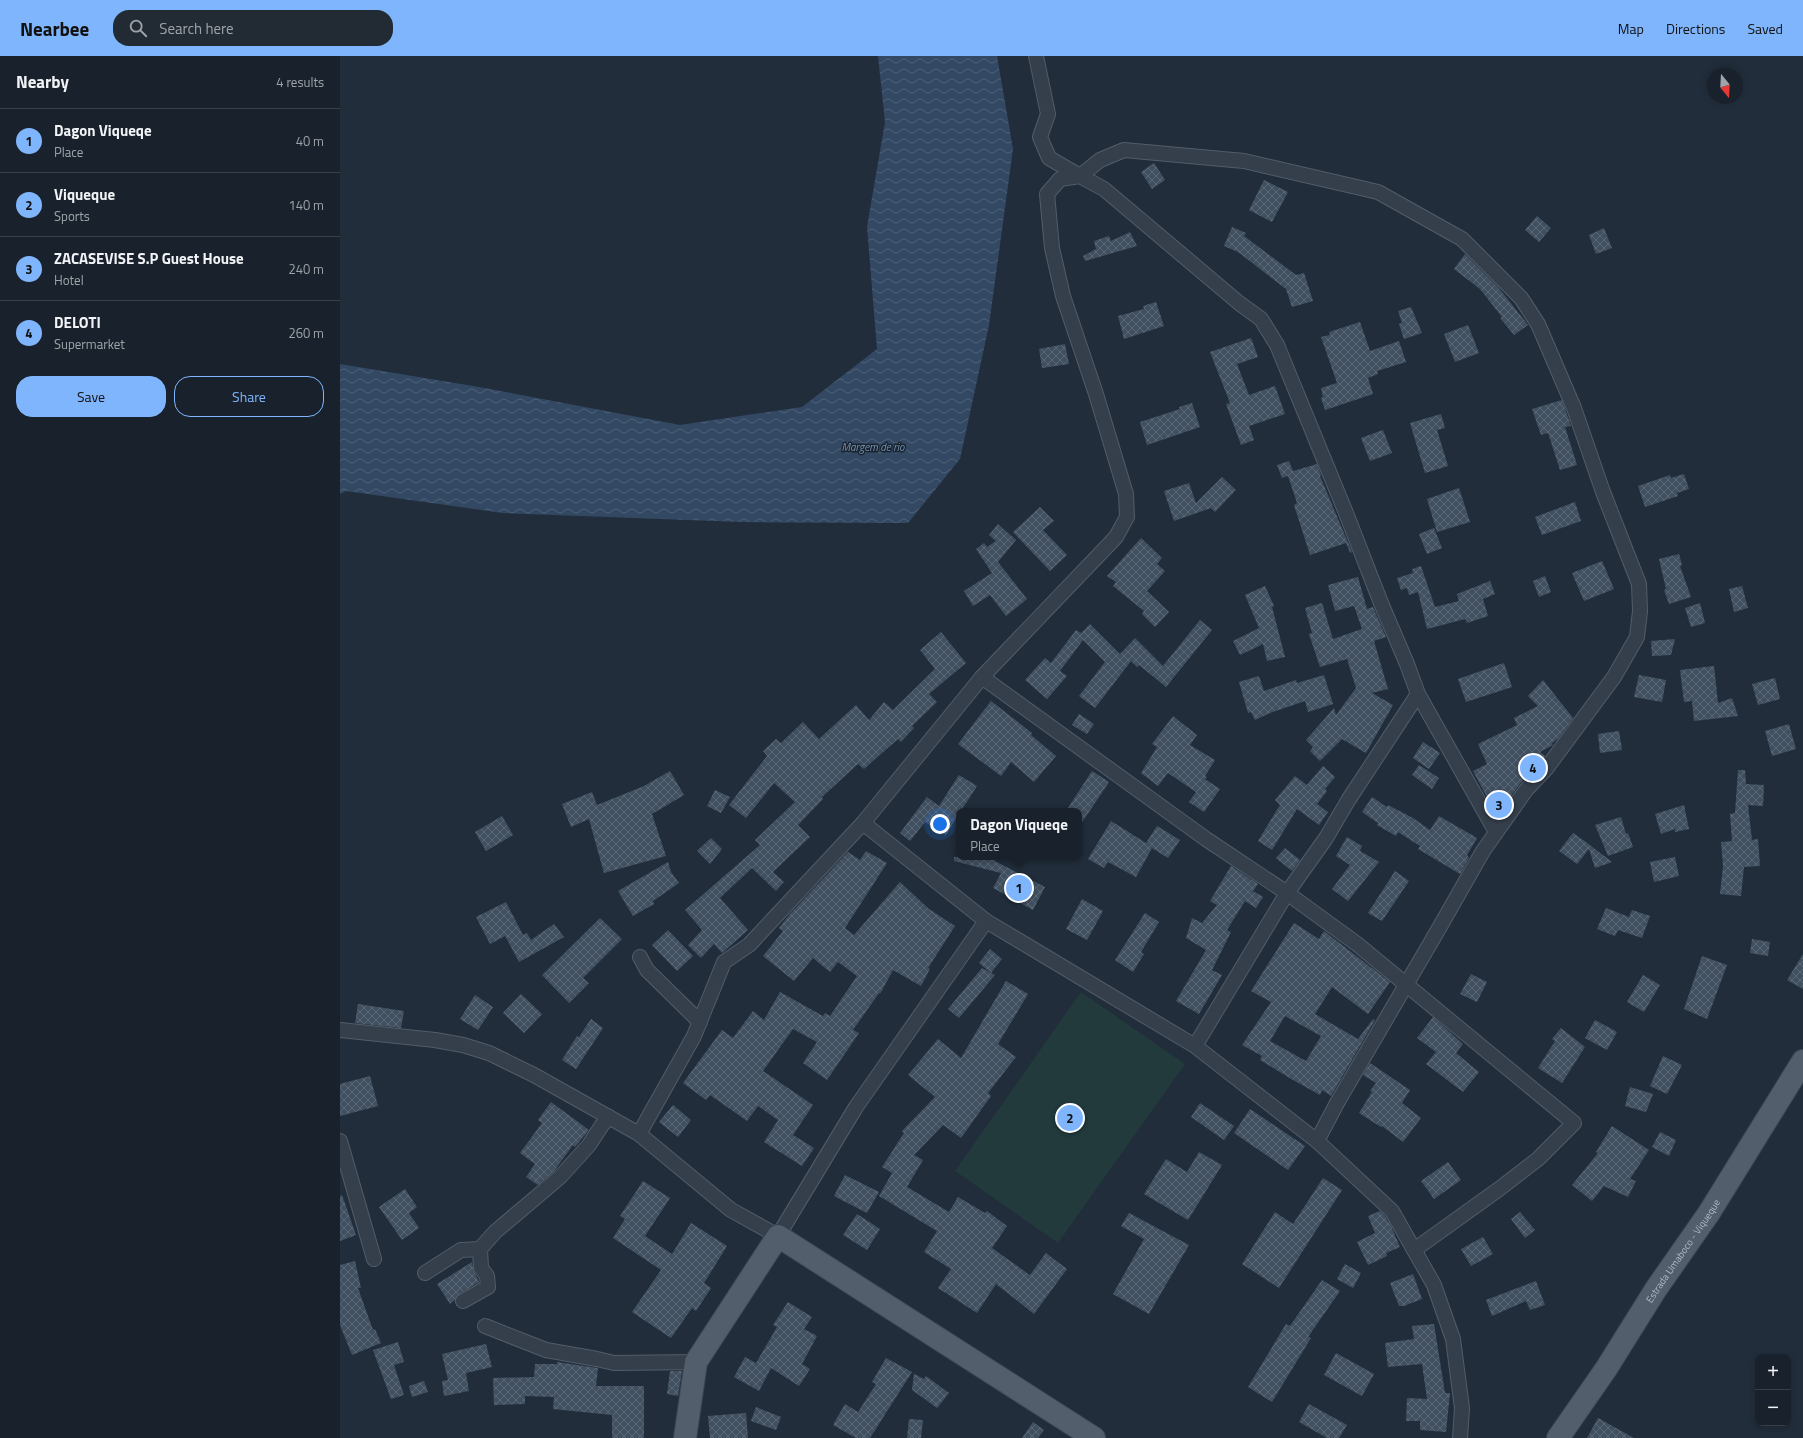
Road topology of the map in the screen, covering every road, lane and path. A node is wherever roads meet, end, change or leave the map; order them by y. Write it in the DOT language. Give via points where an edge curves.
graph roads {
  1 [pos="1036,56"];
  2 [pos="1080,176"];
  3 [pos="982,677"];
  4 [pos="1418,694"];
  5 [pos="863,823"];
  6 [pos="1496,832"];
  7 [pos="1287,893"];
  8 [pos="986,921"];
  9 [pos="640,957"];
  10 [pos="1406,983"];
  11 [pos="700,1022"];
  12 [pos="340,1030"];
  13 [pos="1195,1046"];
  14 [pos="1803,1062"];
  15 [pos="609,1117"];
  16 [pos="638,1134"];
  17 [pos="340,1141"];
  18 [pos="1317,1141"];
  19 [pos="778,1236"];
  20 [pos="480,1249"];
  21 [pos="1414,1250"];
  22 [pos="374,1259"];
  23 [pos="425,1273"];
  24 [pos="463,1301"];
  25 [pos="485,1326"];
  26 [pos="696,1362"];
  27 [pos="685,1438"];
  28 [pos="1094,1438"];
  29 [pos="1460,1438"];
  30 [pos="1558,1438"];
  1 -- 2 [label="street" via="1048,114 1040,136 1049,158"];
  2 -- 3 [label="street" via="1060,179 1047,194 1052,248 1063,296 1126,494 1127,517 1116,537"];
  2 -- 4 [label="street" via="1104,188 1261,319 1277,345"];
  2 -- 6 [label="street" via="1100,160 1124,150 1244,160 1378,192 1462,239 1522,298 1538,324 1574,408 1639,584 1640,611 1637,636 1614,677"];
  3 -- 5 [label="street"];
  3 -- 7 [label="street" via="1206,839"];
  4 -- 6 [label="street"];
  4 -- 7 [label="street" via="1326,838"];
  5 -- 8 [label="street"];
  5 -- 11 [label="street" via="749,945 724,962"];
  6 -- 10 [label="street"];
  7 -- 10 [label="street"];
  7 -- 13 [label="street"];
  8 -- 13 [label="street"];
  8 -- 19 [label="street" via="856,1107"];
  9 -- 11 [label="street" via="647,970"];
  10 -- 18 [label="street"];
  10 -- 21 [label="street" via="1574,1123 1538,1159"];
  11 -- 16 [label="street"];
  12 -- 15 [label="street" via="434,1040 489,1053"];
  13 -- 18 [label="street"];
  14 -- 30 [label="main road, Estrada Umaboco - Viqueque" via="1709,1213"];
  15 -- 16 [label="street"];
  15 -- 20 [label="street" via="589,1145 560,1177"];
  16 -- 19 [label="street" via="731,1210"];
  17 -- 22 [label="street"];
  18 -- 21 [label="street" via="1392,1211"];
  19 -- 26 [label="main road"];
  19 -- 28 [label="main road"];
  20 -- 23 [label="street" via="461,1250"];
  20 -- 24 [label="street" via="481,1268 487,1276 488,1287"];
  21 -- 29 [label="street" via="1434,1285 1453,1339 1462,1408"];
  25 -- 26 [label="street" via="546,1350 614,1364"];
  26 -- 27 [label="main road"];
}
